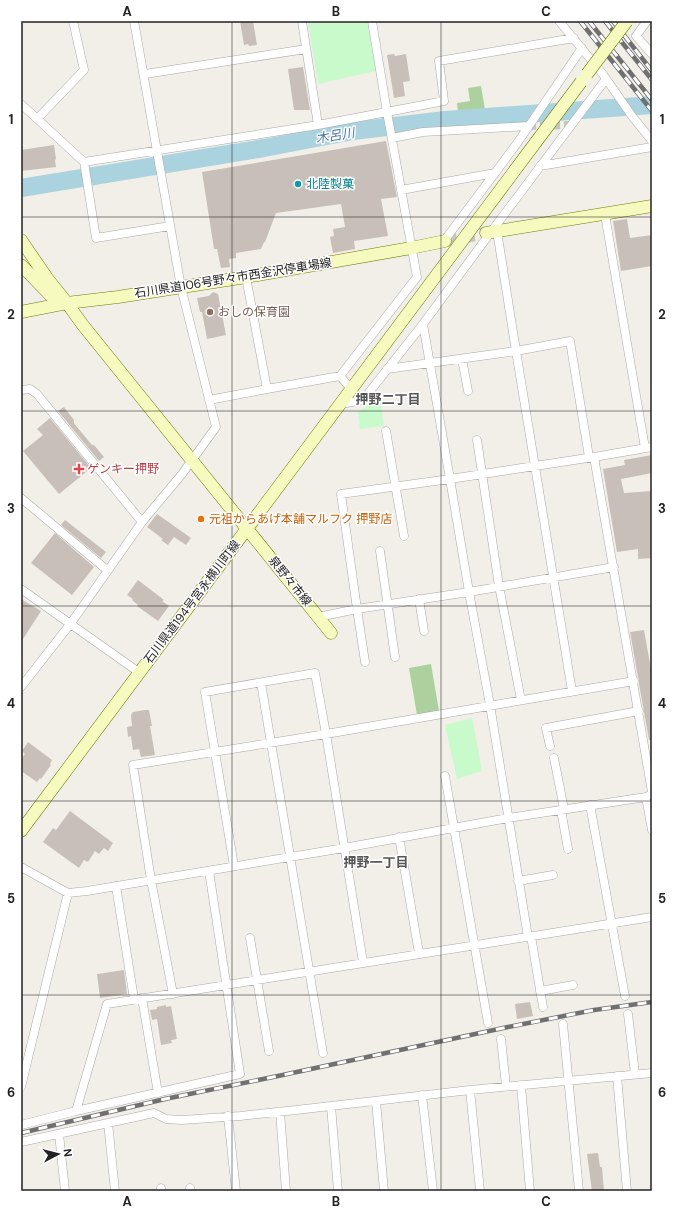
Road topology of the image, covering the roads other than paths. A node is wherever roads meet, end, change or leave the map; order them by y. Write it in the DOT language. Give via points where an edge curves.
graph roads {
  1 [pos="72,21"];
  2 [pos="134,21"];
  3 [pos="302,21"];
  4 [pos="372,21"];
  5 [pos="559,21"];
  6 [pos="627,21"];
  7 [pos="645,24"];
  8 [pos="574,38"];
  9 [pos="582,48"];
  10 [pos="306,49"];
  11 [pos="652,54"];
  12 [pos="145,74"];
  13 [pos="606,79"];
  14 [pos="21,104"];
  15 [pos="388,115"];
  16 [pos="37,119"];
  17 [pos="318,124"];
  18 [pos="530,125"];
  19 [pos="392,137"];
  20 [pos="652,141"];
  21 [pos="652,147"];
  22 [pos="158,152"];
  23 [pos="84,164"];
  24 [pos="540,166"];
  25 [pos="495,173"];
  26 [pos="401,190"];
  27 [pos="652,206"];
  28 [pos="605,215"];
  29 [pos="170,226"];
  30 [pos="491,232"];
  31 [pos="21,240"];
  32 [pos="445,241"];
  33 [pos="411,248"];
  34 [pos="21,265"];
  35 [pos="246,277"];
  36 [pos="181,287"];
  37 [pos="67,303"];
  38 [pos="21,312"];
  39 [pos="423,324"];
  40 [pos="516,351"];
  41 [pos="462,359"];
  42 [pos="430,363"];
  43 [pos="387,369"];
  44 [pos="340,376"];
  45 [pos="267,389"];
  46 [pos="21,390"];
  47 [pos="352,390"];
  48 [pos="468,391"];
  49 [pos="210,400"];
  50 [pos="341,404"];
  51 [pos="386,431"];
  52 [pos="477,440"];
  53 [pos="649,448"];
  54 [pos="592,457"];
  55 [pos="191,460"];
  56 [pos="534,466"];
  57 [pos="482,474"];
  58 [pos="450,479"];
  59 [pos="396,487"];
  60 [pos="21,498"];
  61 [pos="142,522"];
  62 [pos="248,528"];
  63 [pos="404,536"];
  64 [pos="380,551"];
  65 [pos="614,567"];
  66 [pos="107,570"];
  67 [pos="553,577"];
  68 [pos="499,586"];
  69 [pos="21,589"];
  70 [pos="469,592"];
  71 [pos="419,599"];
  72 [pos="388,604"];
  73 [pos="357,609"];
  74 [pos="318,616"];
  75 [pos="71,623"];
  76 [pos="424,631"];
  77 [pos="332,633"];
  78 [pos="395,657"];
  79 [pos="365,662"];
  80 [pos="140,673"];
  81 [pos="634,681"];
  82 [pos="261,683"];
  83 [pos="21,687"];
  84 [pos="572,692"];
  85 [pos="521,700"];
  86 [pos="490,705"];
  87 [pos="639,711"];
  88 [pos="326,734"];
  89 [pos="270,743"];
  90 [pos="550,746"];
  91 [pos="214,752"];
  92 [pos="554,758"];
  93 [pos="445,776"];
  94 [pos="650,794"];
  95 [pos="590,805"];
  96 [pos="562,810"];
  97 [pos="508,818"];
  98 [pos="454,828"];
  99 [pos="652,830"];
  100 [pos="21,831"];
  101 [pos="399,837"];
  102 [pos="344,848"];
  103 [pos="568,849"];
  104 [pos="290,857"];
  105 [pos="234,866"];
  106 [pos="21,867"];
  107 [pos="209,870"];
  108 [pos="553,876"];
  109 [pos="151,880"];
  110 [pos="518,881"];
  111 [pos="116,886"];
  112 [pos="68,893"];
  113 [pos="652,917"];
  114 [pos="612,923"];
  115 [pos="529,936"];
  116 [pos="250,938"];
  117 [pos="474,945"];
  118 [pos="419,953"];
  119 [pos="363,962"];
  120 [pos="309,971"];
  121 [pos="258,980"];
  122 [pos="227,985"];
  123 [pos="573,985"];
  124 [pos="540,991"];
  125 [pos="173,994"];
  126 [pos="625,996"];
  127 [pos="138,999"];
  128 [pos="543,1007"];
  129 [pos="628,1014"];
  130 [pos="488,1023"];
  131 [pos="563,1024"];
  132 [pos="501,1039"];
  133 [pos="269,1052"];
  134 [pos="323,1053"];
  135 [pos="652,1073"];
  136 [pos="635,1074"];
  137 [pos="617,1076"];
  138 [pos="568,1080"];
  139 [pos="520,1085"];
  140 [pos="21,1086"];
  141 [pos="506,1086"];
  142 [pos="470,1090"];
  143 [pos="158,1093"];
  144 [pos="422,1095"];
  145 [pos="376,1101"];
  146 [pos="331,1106"];
  147 [pos="76,1112"];
  148 [pos="280,1112"];
  149 [pos="228,1116"];
  150 [pos="108,1123"];
  151 [pos="21,1125"];
  152 [pos="59,1134"];
  153 [pos="21,1142"];
  154 [pos="65,1191"];
  155 [pos="115,1191"];
  156 [pos="236,1191"];
  157 [pos="286,1191"];
  158 [pos="338,1191"];
  159 [pos="384,1191"];
  160 [pos="433,1191"];
  161 [pos="480,1191"];
  162 [pos="530,1191"];
  163 [pos="579,1191"];
  164 [pos="627,1191"];
  1 -- 16 [label="street" via="84,70"];
  2 -- 12 [label="street"];
  3 -- 10 [label="street"];
  4 -- 15 [label="street"];
  5 -- 8 [label="street"];
  6 -- 47 [label="main road, bridge"];
  7 -- 11 [label="street" via="636,36"];
  8 -- 9 [label="street"];
  8 -- 15 [label="street" via="439,61 444,101"];
  9 -- 13 [label="street"];
  9 -- 18 [label="street"];
  10 -- 12 [label="street"];
  10 -- 17 [label="street"];
  12 -- 22 [label="street"];
  13 -- 20 [label="street"];
  13 -- 24 [label="street"];
  14 -- 16 [label="street"];
  15 -- 17 [label="street"];
  15 -- 19 [label="street"];
  16 -- 23 [label="street"];
  17 -- 22 [label="street"];
  18 -- 19 [label="street" via="423,132"];
  18 -- 25 [label="street"];
  19 -- 26 [label="street"];
  21 -- 24 [label="street"];
  22 -- 23 [label="street"];
  22 -- 29 [label="street"];
  23 -- 29 [label="street" via="96,238"];
  24 -- 30 [label="street"];
  25 -- 26 [label="street"];
  25 -- 32 [label="street"];
  26 -- 33 [label="street"];
  27 -- 28 [label="main road"];
  28 -- 30 [label="main road"];
  28 -- 53 [label="street"];
  29 -- 36 [label="street"];
  30 -- 39 [label="street"];
  30 -- 40 [label="street"];
  31 -- 37 [label="main road, 石川県道194号宮永横川町線"];
  32 -- 33 [label="main road, 石川県道106号野々市西金沢停車場線"];
  33 -- 35 [label="main road, 石川県道106号野々市西金沢停車場線"];
  33 -- 44 [label="street" via="417,277"];
  34 -- 37 [label="main road, 石川県道194号宮永横川町線" via="52,297"];
  35 -- 36 [label="main road, 石川県道106号野々市西金沢停車場線"];
  35 -- 45 [label="street"];
  36 -- 37 [label="main road, 石川県道106号野々市西金沢停車場線"];
  36 -- 49 [label="street"];
  37 -- 38 [label="main road, 石川県道106号野々市西金沢停車場線"];
  37 -- 55 [label="main road, 石川県道194号宮永横川町線"];
  39 -- 42 [label="street"];
  39 -- 43 [label="street"];
  40 -- 41 [label="street"];
  40 -- 54 [label="street" via="570,341"];
  40 -- 56 [label="street"];
  41 -- 42 [label="street"];
  41 -- 48 [label="street"];
  42 -- 43 [label="street"];
  42 -- 58 [label="street"];
  43 -- 50 [label="street" via="363,400"];
  44 -- 45 [label="street"];
  44 -- 47 [label="street"];
  45 -- 49 [label="street"];
  46 -- 61 [label="street" via="30,389 37,394"];
  47 -- 50 [label="main road"];
  49 -- 55 [label="street" via="216,427"];
  50 -- 62 [label="main road"];
  51 -- 59 [label="street"];
  52 -- 57 [label="street"];
  53 -- 54 [label="street"];
  54 -- 56 [label="street"];
  54 -- 65 [label="street"];
  55 -- 61 [label="street"];
  55 -- 62 [label="main road, 石川県道194号宮永横川町線"];
  56 -- 57 [label="street"];
  56 -- 67 [label="street"];
  57 -- 58 [label="street"];
  57 -- 68 [label="street"];
  58 -- 59 [label="street"];
  58 -- 70 [label="street"];
  59 -- 63 [label="street"];
  59 -- 73 [label="street" via="341,494"];
  60 -- 66 [label="street"];
  61 -- 66 [label="street"];
  62 -- 74 [label="main road, 泉野々市線"];
  62 -- 80 [label="main road, 石川県道194号宮永横川町線"];
  64 -- 72 [label="street"];
  65 -- 67 [label="street"];
  65 -- 81 [label="street"];
  66 -- 75 [label="street"];
  67 -- 68 [label="street"];
  67 -- 84 [label="street"];
  68 -- 70 [label="street"];
  68 -- 85 [label="street"];
  69 -- 75 [label="street"];
  70 -- 71 [label="street"];
  70 -- 86 [label="street"];
  71 -- 72 [label="street"];
  71 -- 76 [label="street"];
  72 -- 73 [label="street"];
  72 -- 78 [label="street"];
  73 -- 74 [label="street"];
  73 -- 79 [label="street"];
  74 -- 77 [label="main road, 泉野々市線"];
  75 -- 80 [label="street"];
  75 -- 83 [label="street"];
  80 -- 100 [label="main road, 石川県道194号宮永横川町線"];
  81 -- 84 [label="street"];
  81 -- 87 [label="street"];
  82 -- 88 [label="street" via="315,674"];
  82 -- 89 [label="street"];
  82 -- 91 [label="street" via="205,692"];
  84 -- 85 [label="street"];
  85 -- 86 [label="street"];
  86 -- 88 [label="street"];
  86 -- 97 [label="street"];
  87 -- 90 [label="street" via="546,728"];
  87 -- 94 [label="street"];
  88 -- 89 [label="street"];
  88 -- 102 [label="street"];
  89 -- 91 [label="street"];
  89 -- 104 [label="street"];
  91 -- 105 [label="street"];
  91 -- 109 [label="street" via="133,765"];
  92 -- 96 [label="street"];
  93 -- 98 [label="street"];
  94 -- 95 [label="street"];
  94 -- 99 [label="street"];
  95 -- 96 [label="street"];
  95 -- 114 [label="street"];
  96 -- 97 [label="street"];
  96 -- 103 [label="street"];
  97 -- 98 [label="street"];
  97 -- 110 [label="street"];
  98 -- 101 [label="street"];
  98 -- 117 [label="street"];
  101 -- 102 [label="street"];
  101 -- 118 [label="street"];
  102 -- 104 [label="street"];
  102 -- 119 [label="street"];
  104 -- 105 [label="street"];
  104 -- 120 [label="street"];
  105 -- 107 [label="street"];
  106 -- 112 [label="street"];
  107 -- 109 [label="street"];
  107 -- 122 [label="street"];
  108 -- 110 [label="street"];
  109 -- 111 [label="street"];
  109 -- 125 [label="street"];
  110 -- 115 [label="street"];
  111 -- 112 [label="street"];
  111 -- 127 [label="street"];
  112 -- 140 [label="street"];
  113 -- 114 [label="street"];
  114 -- 115 [label="street"];
  114 -- 126 [label="street"];
  115 -- 117 [label="street"];
  115 -- 124 [label="street"];
  116 -- 121 [label="street"];
  117 -- 118 [label="street"];
  117 -- 130 [label="street"];
  118 -- 119 [label="street"];
  119 -- 120 [label="street"];
  120 -- 121 [label="street"];
  120 -- 134 [label="street"];
  121 -- 122 [label="street"];
  121 -- 133 [label="street"];
  122 -- 125 [label="street"];
  122 -- 143 [label="street" via="240,1074"];
  123 -- 124 [label="street"];
  124 -- 128 [label="street"];
  125 -- 127 [label="street"];
  127 -- 143 [label="street"];
  127 -- 147 [label="street" via="107,1004"];
  129 -- 136 [label="street"];
  131 -- 138 [label="street"];
  132 -- 141 [label="street"];
  135 -- 136 [label="street"];
  136 -- 137 [label="street"];
  137 -- 138 [label="street"];
  137 -- 164 [label="street"];
  138 -- 139 [label="street"];
  138 -- 163 [label="street"];
  139 -- 141 [label="street"];
  139 -- 162 [label="street"];
  141 -- 142 [label="street"];
  142 -- 144 [label="street"];
  142 -- 161 [label="street"];
  143 -- 147 [label="street"];
  144 -- 145 [label="street"];
  144 -- 160 [label="street"];
  145 -- 146 [label="street"];
  145 -- 159 [label="street"];
  146 -- 148 [label="street"];
  146 -- 158 [label="street"];
  147 -- 151 [label="street"];
  148 -- 149 [label="street"];
  148 -- 157 [label="street"];
  149 -- 150 [label="street" via="182,1120 166,1119 154,1112"];
  149 -- 156 [label="street"];
  150 -- 152 [label="street"];
  150 -- 155 [label="street"];
  152 -- 153 [label="street"];
  152 -- 154 [label="street"];
}
